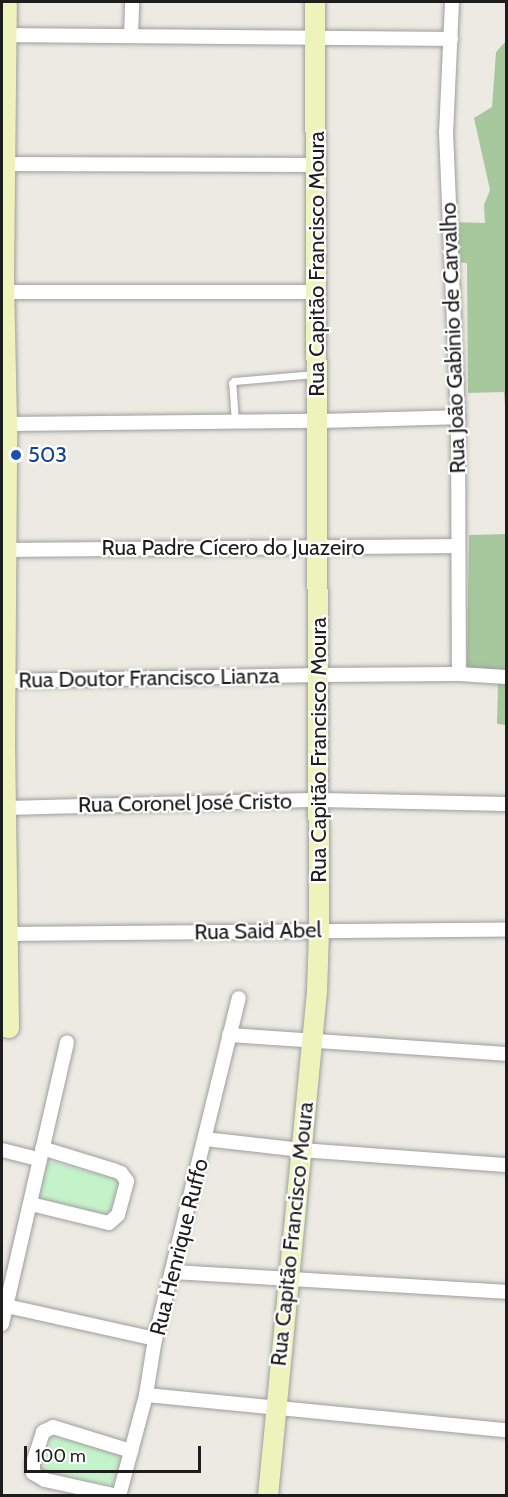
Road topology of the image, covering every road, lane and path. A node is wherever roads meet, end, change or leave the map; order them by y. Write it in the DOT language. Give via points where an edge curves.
graph roads {
  1 [pos="7,2"];
  2 [pos="132,2"];
  3 [pos="315,2"];
  4 [pos="452,2"];
  5 [pos="131,36"];
  6 [pos="315,38"];
  7 [pos="451,39"];
  8 [pos="4,41"];
  9 [pos="5,164"];
  10 [pos="317,165"];
  11 [pos="3,281"];
  12 [pos="316,292"];
  13 [pos="317,374"];
  14 [pos="458,417"];
  15 [pos="318,421"];
  16 [pos="235,422"];
  17 [pos="7,424"];
  18 [pos="3,509"];
  19 [pos="458,546"];
  20 [pos="316,547"];
  21 [pos="7,550"];
  22 [pos="4,593"];
  23 [pos="4,671"];
  24 [pos="319,675"];
  25 [pos="459,675"];
  26 [pos="507,677"];
  27 [pos="3,747"];
  28 [pos="320,800"];
  29 [pos="507,804"];
  30 [pos="7,808"];
  31 [pos="507,930"];
  32 [pos="319,931"];
  33 [pos="9,934"];
  34 [pos="239,998"];
  35 [pos="5,1027"];
  36 [pos="229,1035"];
  37 [pos="311,1040"];
  38 [pos="67,1042"];
  39 [pos="507,1054"];
  40 [pos="205,1139"];
  41 [pos="2,1150"];
  42 [pos="301,1150"];
  43 [pos="40,1154"];
  44 [pos="507,1165"];
  45 [pos="31,1204"];
  46 [pos="172,1272"];
  47 [pos="288,1278"];
  48 [pos="507,1292"];
  49 [pos="4,1305"];
  50 [pos="2,1324"];
  51 [pos="155,1339"];
  52 [pos="146,1395"];
  53 [pos="275,1408"];
  54 [pos="507,1430"];
  55 [pos="131,1451"];
  56 [pos="118,1496"];
  57 [pos="268,1496"];
  1 -- 8 [label="main road"];
  2 -- 5 [label="street"];
  3 -- 6 [label="main road, Rua Capitão Francisco Moura"];
  4 -- 7 [label="street, Rua João Gabínio de Carvalho"];
  5 -- 6 [label="street"];
  5 -- 8 [label="street"];
  6 -- 7 [label="street"];
  6 -- 10 [label="main road, Rua Capitão Francisco Moura"];
  7 -- 14 [label="street, Rua João Gabínio de Carvalho" via="446,132"];
  8 -- 9 [label="main road"];
  9 -- 10 [label="street"];
  9 -- 11 [label="main road"];
  10 -- 12 [label="main road, Rua Capitão Francisco Moura"];
  11 -- 12 [label="street"];
  11 -- 17 [label="main road"];
  12 -- 13 [label="main road, Rua Capitão Francisco Moura"];
  13 -- 15 [label="main road, Rua Capitão Francisco Moura"];
  13 -- 16 [label="lane" via="234,381"];
  14 -- 15 [label="street"];
  14 -- 19 [label="street, Rua João Gabínio de Carvalho"];
  15 -- 16 [label="street"];
  15 -- 20 [label="main road, Rua Capitão Francisco Moura"];
  16 -- 17 [label="street"];
  17 -- 18 [label="main road"];
  18 -- 21 [label="main road"];
  19 -- 20 [label="street, Rua Padre Cícero do Juazeiro"];
  19 -- 25 [label="street, Rua João Gabínio de Carvalho"];
  20 -- 21 [label="street, Rua Padre Cícero do Juazeiro"];
  20 -- 24 [label="main road, Rua Capitão Francisco Moura"];
  21 -- 22 [label="main road"];
  22 -- 23 [label="main road"];
  23 -- 24 [label="street, Rua Doutor Francisco Lianza"];
  23 -- 27 [label="main road"];
  24 -- 25 [label="street, Rua Doutor Francisco Lianza"];
  24 -- 28 [label="main road, Rua Capitão Francisco Moura"];
  25 -- 26 [label="street, Rua Doutor Francisco Lianza"];
  27 -- 30 [label="main road"];
  28 -- 29 [label="street, Rua Coronel José Cristo"];
  28 -- 30 [label="street, Rua Coronel José Cristo"];
  28 -- 32 [label="main road, Rua Capitão Francisco Moura"];
  30 -- 33 [label="main road"];
  31 -- 32 [label="street, Rua Said Abel"];
  32 -- 33 [label="street, Rua Said Abel"];
  32 -- 37 [label="main road, Rua Capitão Francisco Moura"];
  33 -- 35 [label="main road"];
  34 -- 36 [label="street, Rua Henrique Ruffo"];
  36 -- 37 [label="street"];
  36 -- 40 [label="street, Rua Henrique Ruffo"];
  37 -- 39 [label="street"];
  37 -- 42 [label="main road, Rua Capitão Francisco Moura"];
  38 -- 43 [label="street"];
  40 -- 42 [label="street"];
  40 -- 46 [label="street, Rua Henrique Ruffo"];
  41 -- 43 [label="street"];
  42 -- 44 [label="street"];
  42 -- 47 [label="main road, Rua Capitão Francisco Moura"];
  43 -- 45 [label="street"];
  43 -- 45 [label="street" via="113,1170 127,1181 118,1215 109,1223"];
  45 -- 49 [label="street"];
  46 -- 47 [label="street"];
  46 -- 51 [label="street, Rua Henrique Ruffo"];
  47 -- 48 [label="street"];
  47 -- 53 [label="main road, Rua Capitão Francisco Moura"];
  49 -- 50 [label="street"];
  49 -- 51 [label="street"];
  51 -- 52 [label="street, Rua Henrique Ruffo"];
  52 -- 53 [label="street"];
  52 -- 55 [label="street, Rua Henrique Ruffo"];
  53 -- 54 [label="street"];
  53 -- 57 [label="main road, Rua Capitão Francisco Moura"];
  55 -- 56 [label="street, Rua Henrique Ruffo"];
  55 -- 56 [label="street" via="53,1427 43,1432 33,1463 33,1473 45,1480"];
}
